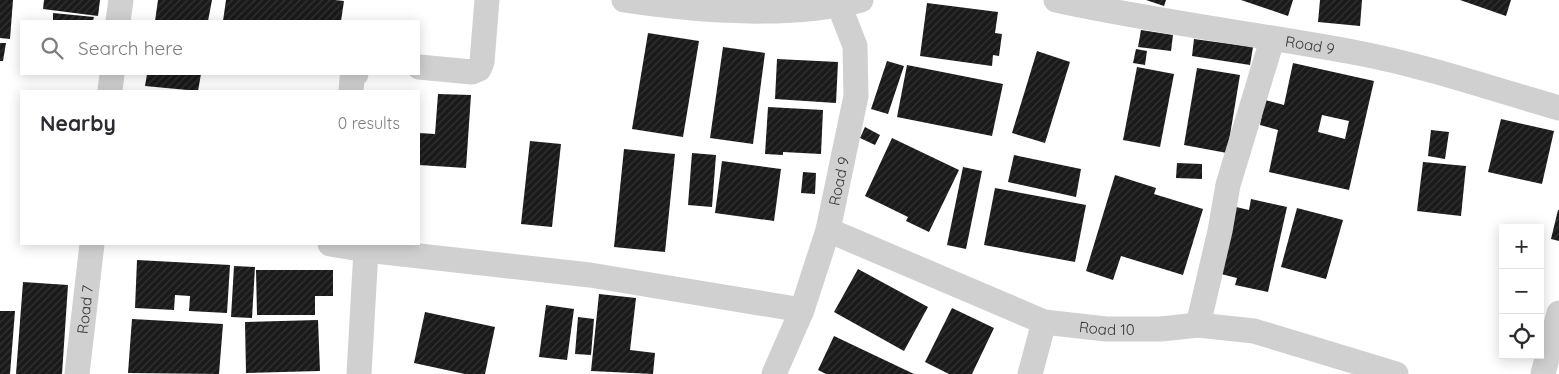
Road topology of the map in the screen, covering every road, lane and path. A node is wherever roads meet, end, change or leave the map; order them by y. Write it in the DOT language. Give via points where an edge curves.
graph roads {
  1 [pos="120,0"];
  2 [pos="487,0"];
  3 [pos="624,0"];
  4 [pos="1056,0"];
  5 [pos="850,3"];
  6 [pos="118,20"];
  7 [pos="1272,40"];
  8 [pos="420,67"];
  9 [pos="112,75"];
  10 [pos="355,75"];
  11 [pos="110,90"];
  12 [pos="350,90"];
  13 [pos="1559,108"];
  14 [pos="828,230"];
  15 [pos="92,245"];
  16 [pos="336,245"];
  17 [pos="366,250"];
  18 [pos="802,310"];
  19 [pos="1559,314"];
  20 [pos="1044,322"];
  21 [pos="1198,325"];
  22 [pos="77,374"];
  23 [pos="358,374"];
  24 [pos="774,374"];
  25 [pos="1030,374"];
  26 [pos="1396,374"];
  27 [pos="1542,374"];
  1 -- 6 [label="street"];
  2 -- 8 [label="street" via="479,69 472,72"];
  3 -- 5 [label="street" via="676,8 764,10"];
  4 -- 7 [label="street, Road 9"];
  5 -- 14 [label="street, Road 9" via="856,96"];
  7 -- 13 [label="street, Road 9" via="1358,53"];
  7 -- 21 [label="street" via="1228,184 1224,215"];
  9 -- 11 [label="street"];
  10 -- 12 [label="street"];
  14 -- 18 [label="street, Road 9"];
  14 -- 20 [label="street, Road 10"];
  15 -- 22 [label="street, Road 7"];
  16 -- 17 [label="street"];
  17 -- 18 [label="street" via="590,275"];
  17 -- 23 [label="street"];
  18 -- 24 [label="street, Road 9"];
  19 -- 27 [label="street"];
  20 -- 21 [label="street, Road 10" via="1106,329"];
  20 -- 25 [label="street"];
  21 -- 26 [label="street, Road 10" via="1254,332"];
}
